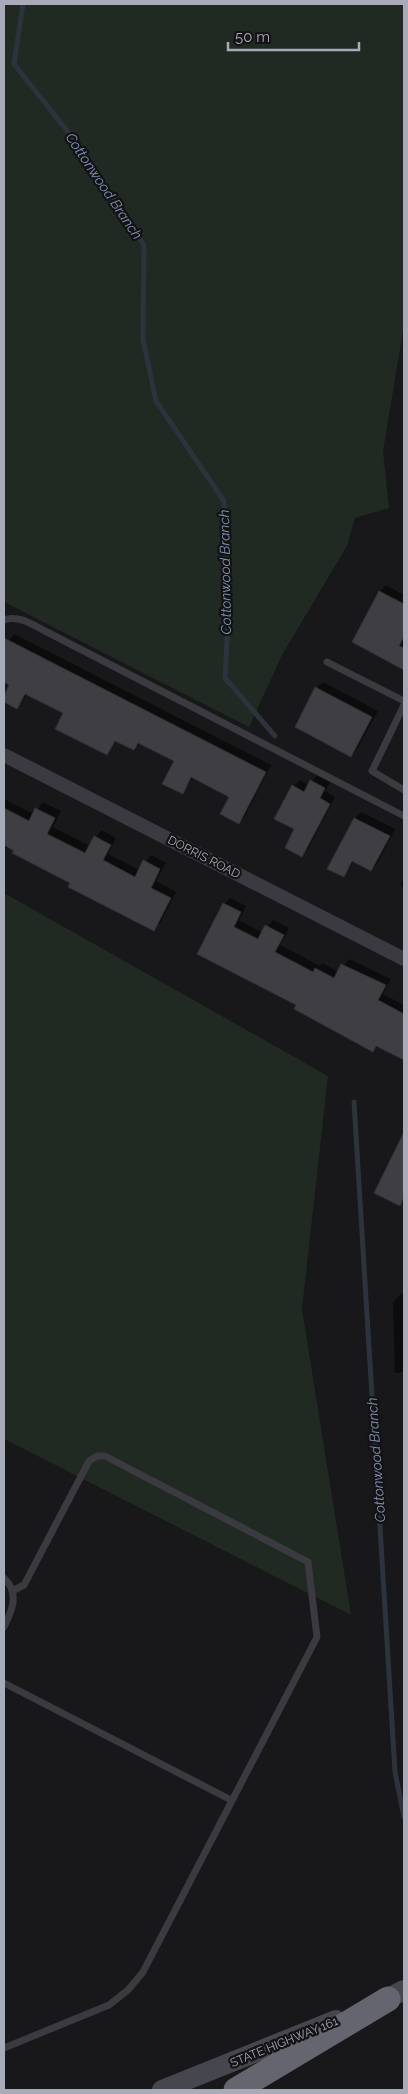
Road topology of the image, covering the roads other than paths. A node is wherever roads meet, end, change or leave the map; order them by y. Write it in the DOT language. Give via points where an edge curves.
graph roads {
  1 [pos="4,620"];
  2 [pos="327,662"];
  3 [pos="404,701"];
  4 [pos="404,705"];
  5 [pos="4,755"];
  6 [pos="404,790"];
  7 [pos="404,816"];
  8 [pos="404,960"];
  9 [pos="4,1578"];
  10 [pos="12,1591"];
  11 [pos="4,1627"];
  12 [pos="4,1683"];
  13 [pos="231,1800"];
  14 [pos="396,1995"];
  15 [pos="4,2048"];
  16 [pos="162,2090"];
  17 [pos="236,2090"];
  1 -- 7 [label="lane" via="21,620 48,632"];
  2 -- 3 [label="lane"];
  4 -- 6 [label="lane" via="372,772"];
  5 -- 8 [label="street, DORRIS ROAD"];
  9 -- 10 [label="lane"];
  10 -- 11 [label="lane" via="14,1603"];
  10 -- 13 [label="lane" via="24,1585 90,1461 97,1456 105,1456 308,1562 317,1637"];
  12 -- 13 [label="lane"];
  13 -- 15 [label="lane" via="143,1972 128,1990 109,2005"];
  14 -- 16 [label="main road, STATE HIGHWAY 161"];
  14 -- 17 [label="highway"];
}
